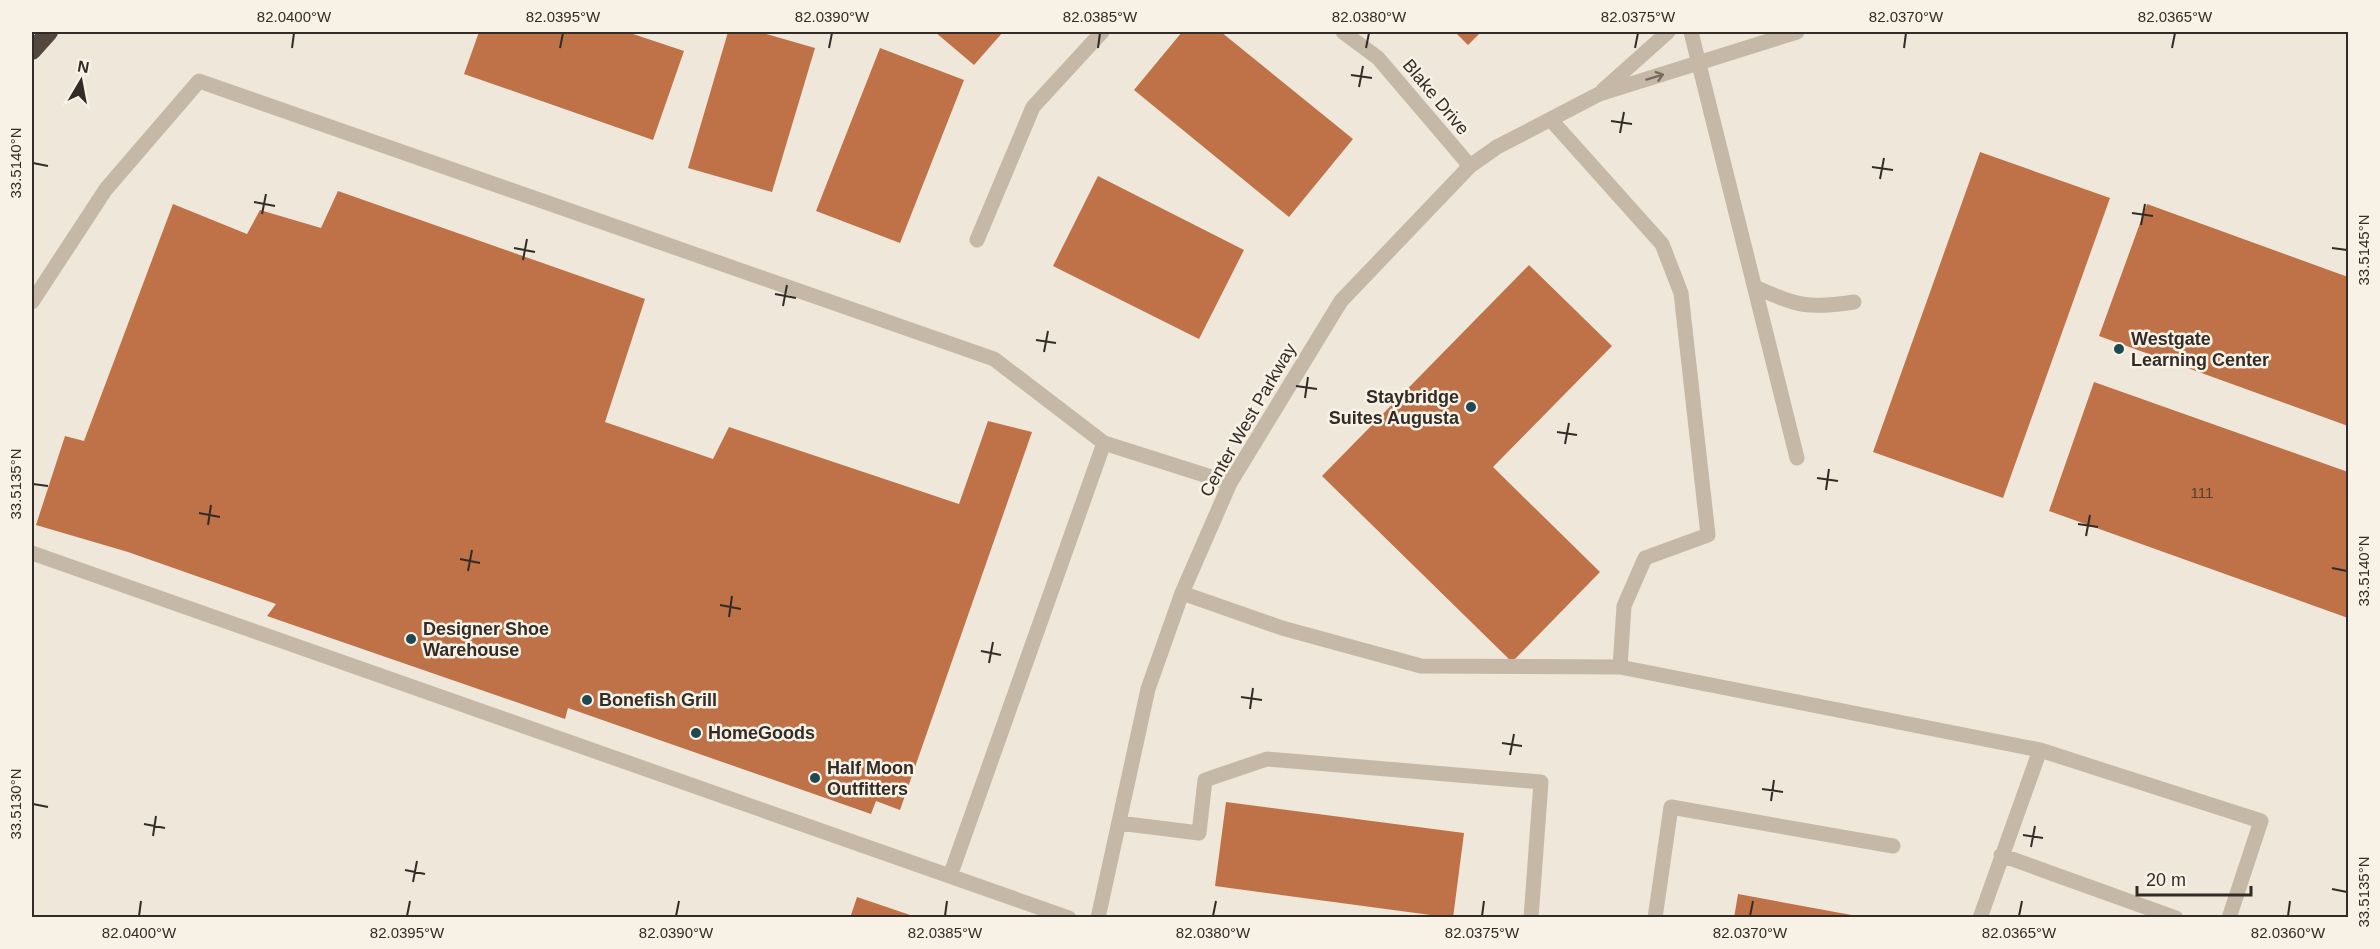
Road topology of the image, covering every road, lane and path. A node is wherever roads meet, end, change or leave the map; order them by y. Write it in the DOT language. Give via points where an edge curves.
graph roads {
  1 [pos="49,32"];
  2 [pos="1102,32"];
  3 [pos="1343,32"];
  4 [pos="1668,32"];
  5 [pos="1691,32"];
  6 [pos="1797,32"];
  7 [pos="32,51"];
  8 [pos="1699,63"];
  9 [pos="1599,94"];
  10 [pos="1551,120"];
  11 [pos="1470,166"];
  12 [pos="977,240"];
  13 [pos="1755,287"];
  14 [pos="32,302"];
  15 [pos="1854,302"];
  16 [pos="1104,443"];
  17 [pos="1797,458"];
  18 [pos="1230,483"];
  19 [pos="32,553"];
  20 [pos="1182,593"];
  21 [pos="1620,667"];
  22 [pos="2040,750"];
  23 [pos="1119,823"];
  24 [pos="1893,846"];
  25 [pos="2001,855"];
  26 [pos="950,876"];
  27 [pos="1069,918"];
  28 [pos="1098,918"];
  29 [pos="1531,918"];
  30 [pos="1655,918"];
  31 [pos="1980,918"];
  32 [pos="2176,918"];
  33 [pos="2229,918"];
  1 -- 7 [label="highway"];
  2 -- 12 [label="street" via="1032,106"];
  3 -- 11 [label="street, Blake Drive" via="1378,58"];
  4 -- 9 [label="street, Center West Parkway"];
  5 -- 8 [label="street"];
  6 -- 8 [label="street, Center West Parkway"];
  9 -- 8 [label="street, Center West Parkway, one-way"];
  8 -- 13 [label="street"];
  9 -- 10 [label="street, Center West Parkway"];
  10 -- 11 [label="street, Center West Parkway" via="1497,147"];
  10 -- 21 [label="street" via="1662,244 1681,293 1708,536 1645,558 1624,606"];
  11 -- 18 [label="street, Center West Parkway" via="1341,301"];
  13 -- 15 [label="street" via="1792,304 1823,307"];
  13 -- 17 [label="street"];
  14 -- 16 [label="street" via="106,189 199,81 994,359"];
  16 -- 18 [label="street"];
  16 -- 26 [label="street"];
  18 -- 20 [label="street, Center West Parkway"];
  19 -- 26 [label="street"];
  20 -- 21 [label="street" via="1282,628 1421,666"];
  20 -- 23 [label="street, Center West Parkway" via="1148,689"];
  21 -- 22 [label="street"];
  22 -- 25 [label="street"];
  22 -- 33 [label="street" via="2262,821"];
  23 -- 28 [label="street, Center West Parkway"];
  23 -- 29 [label="street" via="1199,833 1205,780 1267,759 1541,782"];
  24 -- 30 [label="street" via="1671,807"];
  25 -- 31 [label="street"];
  25 -- 32 [label="street"];
  26 -- 27 [label="street"];
}
